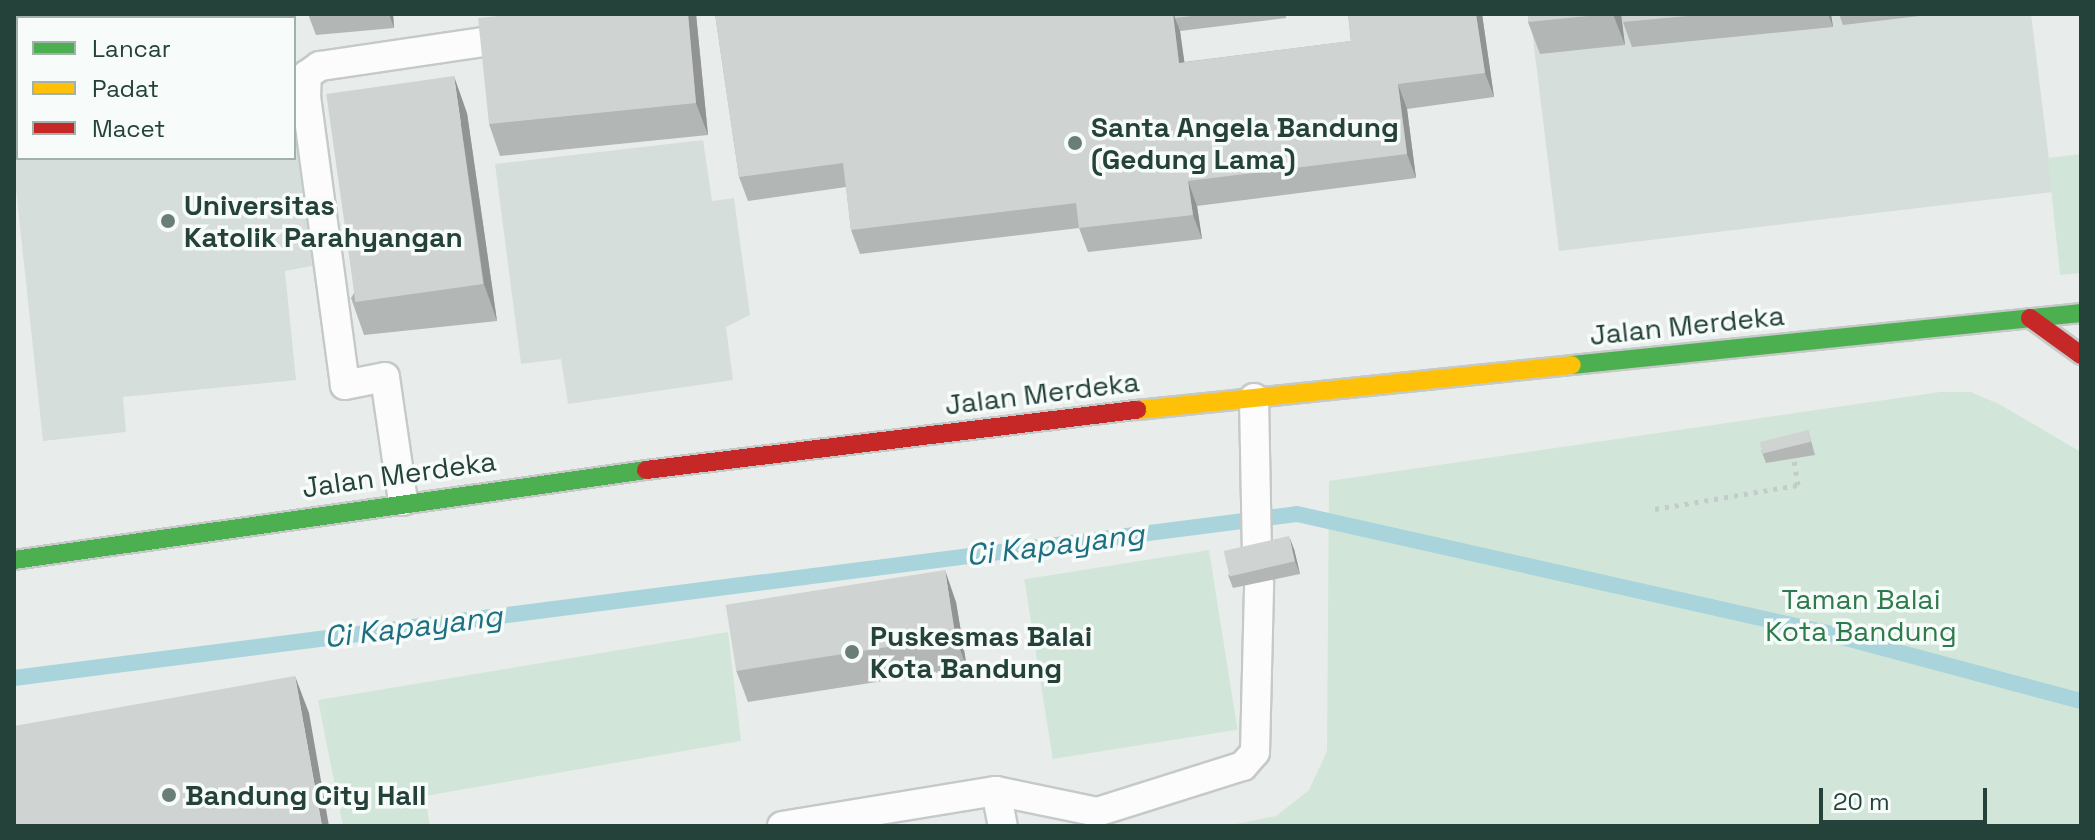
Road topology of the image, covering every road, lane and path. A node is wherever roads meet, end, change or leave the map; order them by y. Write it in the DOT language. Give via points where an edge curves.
graph roads {
  1 [pos="533,34"];
  2 [pos="2081,313"];
  3 [pos="2030,318"];
  4 [pos="2081,355"];
  5 [pos="1254,398"];
  6 [pos="1794,459"];
  7 [pos="403,501"];
  8 [pos="1655,509"];
  9 [pos="14,560"];
  10 [pos="996,791"];
  11 [pos="782,826"];
  12 [pos="1003,826"];
  1 -- 7 [label="lane" via="320,66 307,75 345,385 385,377"];
  2 -- 3 [label="main road, Jalan Merdeka"];
  3 -- 4 [label="main road"];
  3 -- 5 [label="main road, Jalan Merdeka"];
  5 -- 7 [label="main road, Jalan Merdeka"];
  5 -- 10 [label="lane" via="1252,759 1097,812"];
  6 -- 8 [label="path" via="1798,485"];
  7 -- 9 [label="main road, Jalan Merdeka"];
  10 -- 11 [label="lane"];
  10 -- 12 [label="lane"];
}
